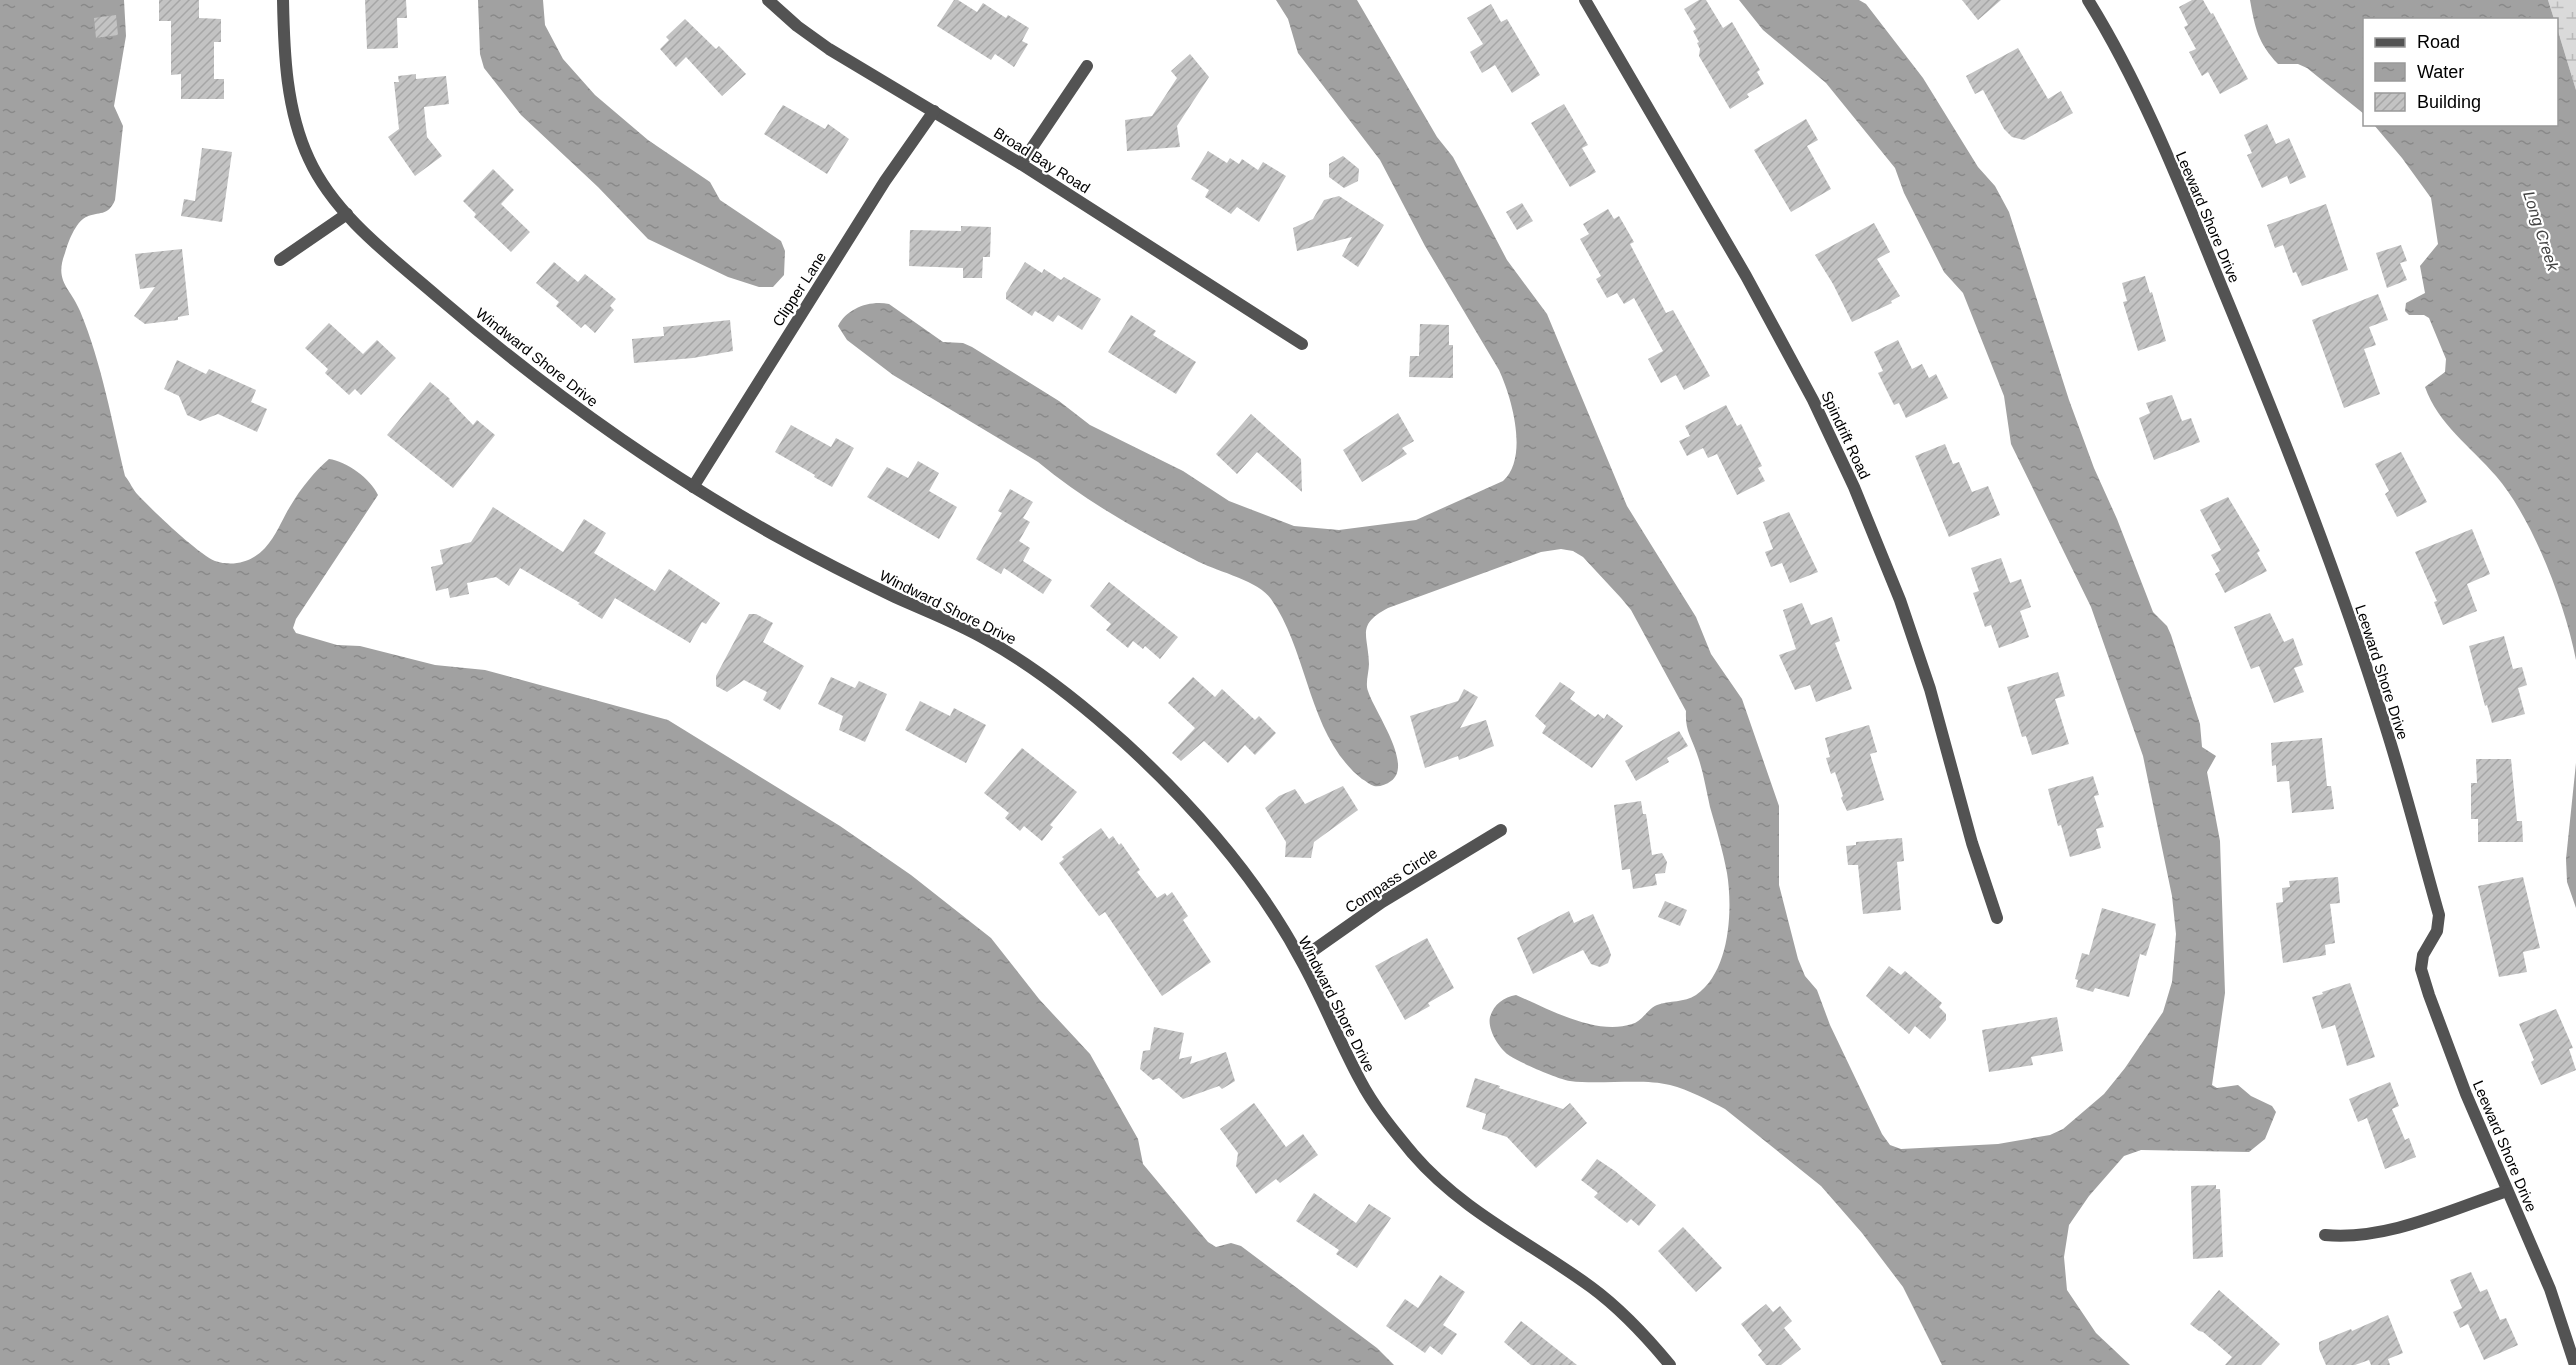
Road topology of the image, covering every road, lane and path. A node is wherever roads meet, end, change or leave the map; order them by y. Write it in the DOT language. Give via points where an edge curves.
graph roads {
  1 [pos="283,0"];
  2 [pos="768,0"];
  3 [pos="1585,0"];
  4 [pos="2088,0"];
  5 [pos="1088,66"];
  6 [pos="934,111"];
  7 [pos="1021,164"];
  8 [pos="347,214"];
  9 [pos="280,260"];
  10 [pos="1302,344"];
  11 [pos="693,487"];
  12 [pos="1501,830"];
  13 [pos="1997,918"];
  14 [pos="1300,959"];
  15 [pos="2507,1191"];
  16 [pos="2325,1235"];
  17 [pos="1670,1365"];
  18 [pos="2575,1365"];
  1 -- 8 [label="street, Windward Shore Drive" via="285,60 299,135 310,163"];
  2 -- 6 [label="street, Broad Bay Road" via="830,49"];
  3 -- 13 [label="street, Spindrift Road" via="1746,276 1813,400 1854,487 1900,600 1930,688 1972,843"];
  4 -- 15 [label="street, Leeward Shore Drive" via="2133,82 2189,208 2329,561 2385,724 2439,915 2437,931 2423,955 2421,969 2466,1094"];
  5 -- 7 [label="street"];
  6 -- 7 [label="street, Broad Bay Road"];
  6 -- 11 [label="street, Clipper Lane" via="885,181"];
  7 -- 10 [label="street, Broad Bay Road"];
  8 -- 9 [label="street"];
  8 -- 11 [label="street, Windward Shore Drive" via="384,250 548,388"];
  11 -- 14 [label="street, Windward Shore Drive" via="865,583 983,638 1035,669 1076,700 1219,838"];
  12 -- 14 [label="street, Compass Circle" via="1382,902"];
  14 -- 17 [label="street, Windward Shore Drive" via="1362,1085 1418,1160 1452,1192 1599,1293 1625,1315"];
  15 -- 16 [label="street" via="2375,1235"];
  15 -- 18 [label="street, Leeward Shore Drive" via="2550,1289"];
}
